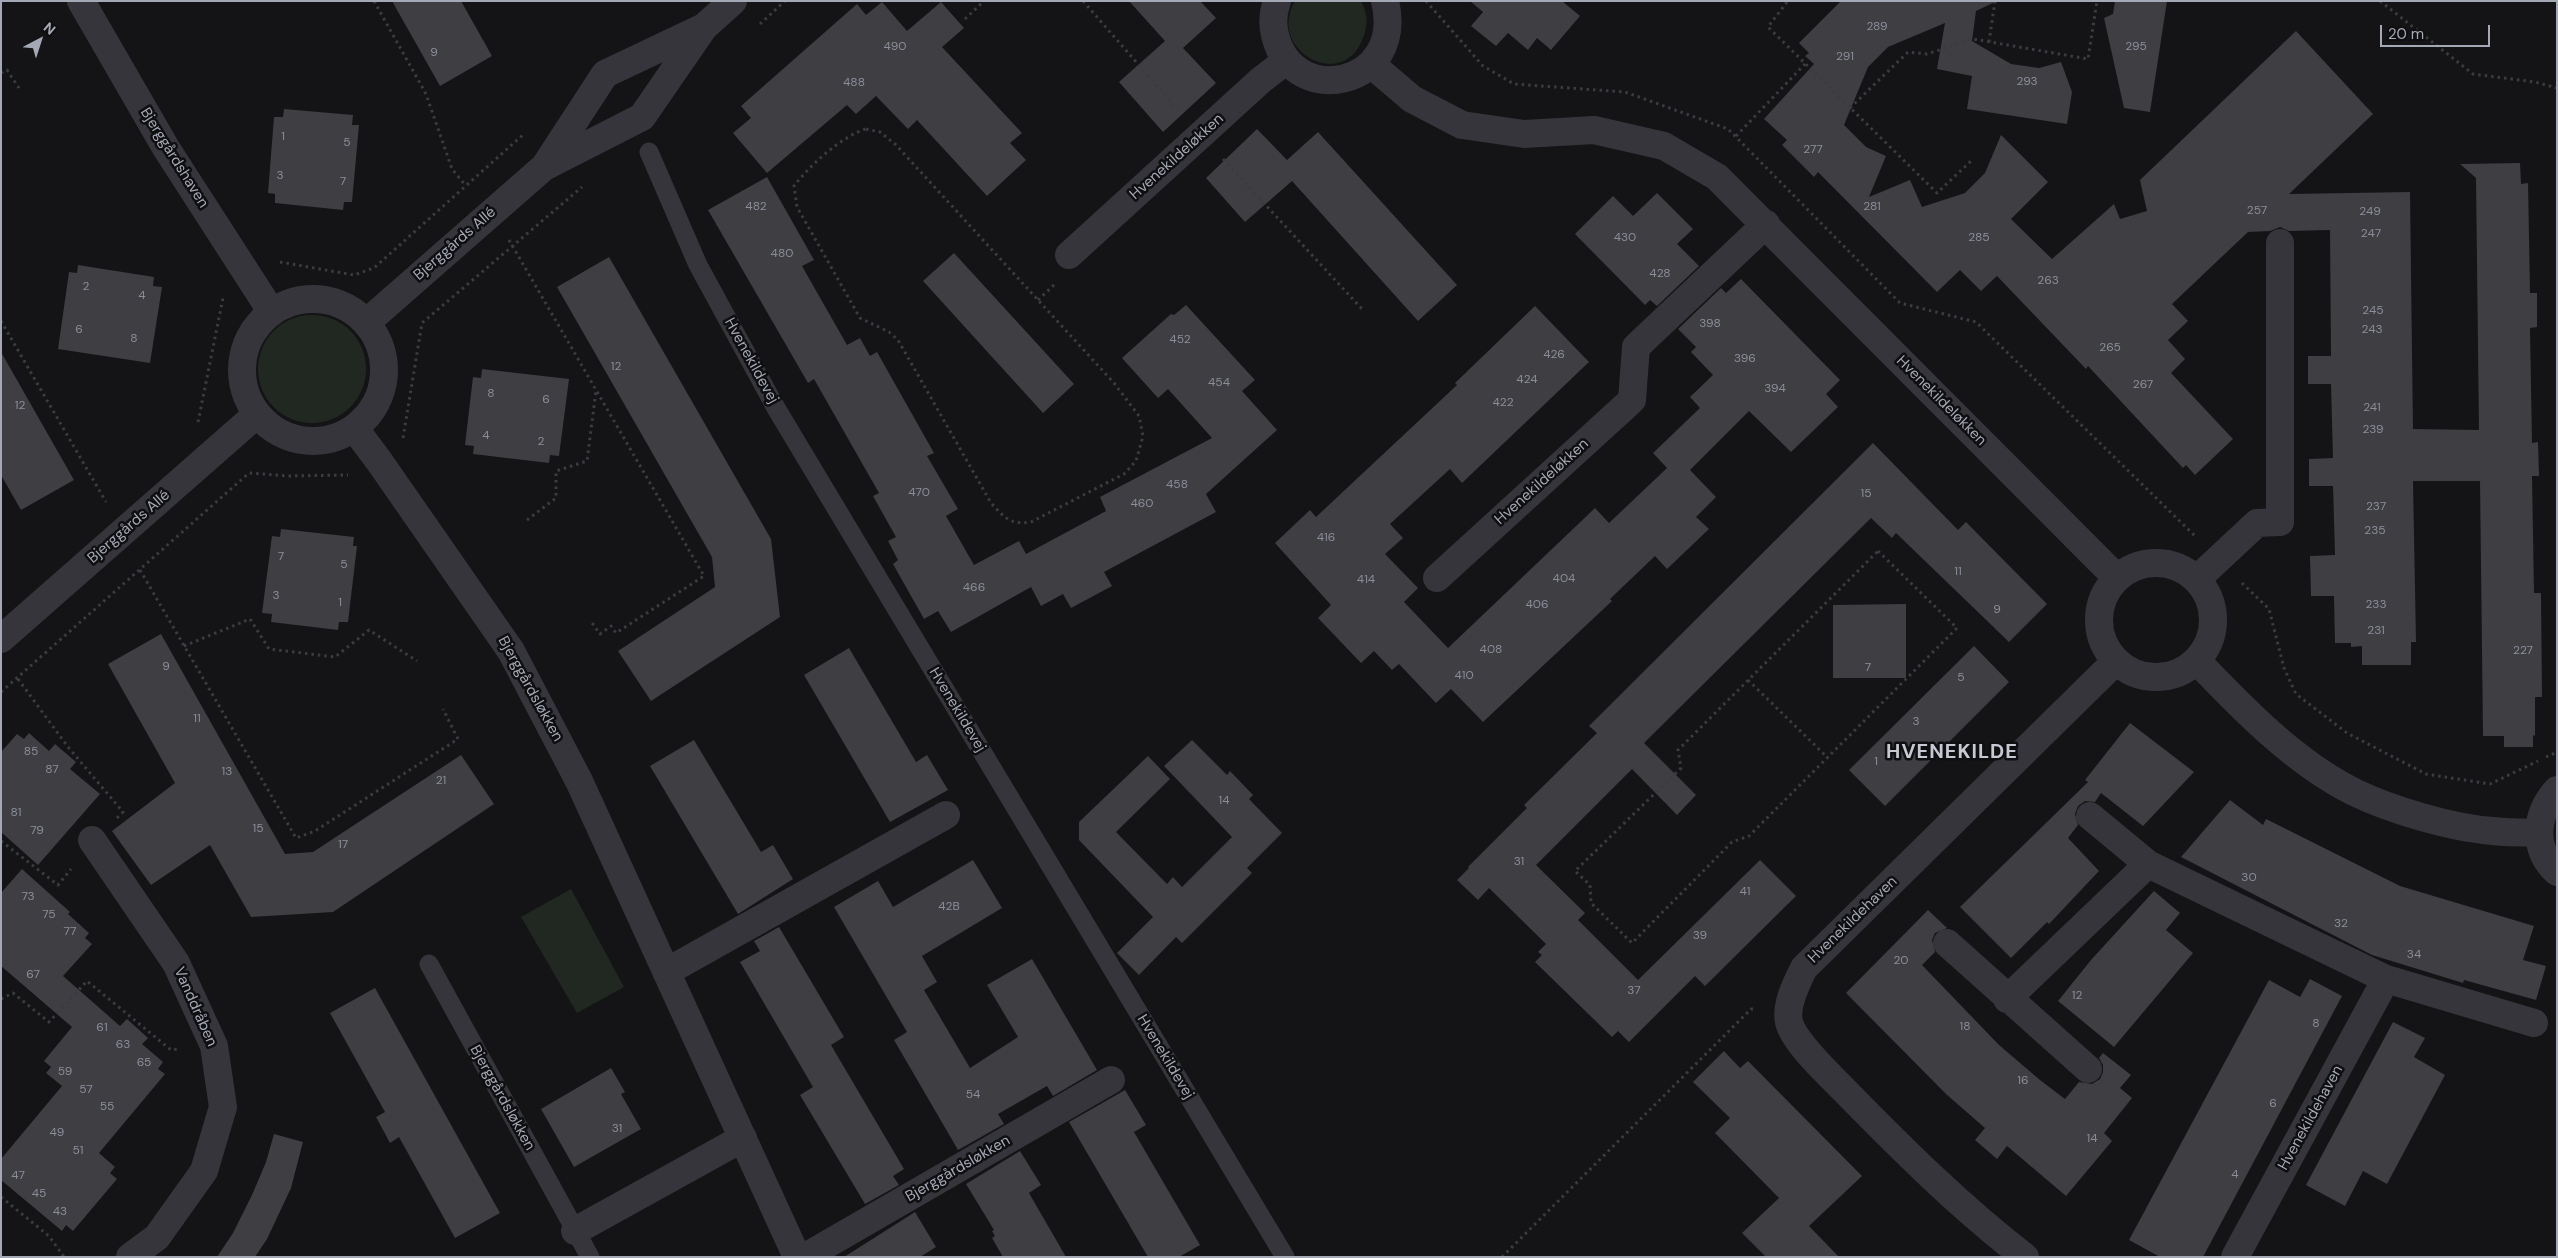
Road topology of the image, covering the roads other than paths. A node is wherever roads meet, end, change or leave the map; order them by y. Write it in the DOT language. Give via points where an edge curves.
graph roads {
  1 [pos="80,1"];
  2 [pos="732,1"];
  3 [pos="1277,1"];
  4 [pos="1385,1"];
  5 [pos="704,27"];
  6 [pos="1287,60"];
  7 [pos="1371,64"];
  8 [pos="649,152"];
  9 [pos="544,167"];
  10 [pos="1766,224"];
  11 [pos="2280,243"];
  12 [pos="1069,255"];
  13 [pos="271,311"];
  14 [pos="367,322"];
  15 [pos="256,415"];
  16 [pos="355,429"];
  17 [pos="1436,578"];
  18 [pos="2116,578"];
  19 [pos="2197,579"];
  20 [pos="1,639"];
  21 [pos="2116,661"];
  22 [pos="2197,661"];
  23 [pos="2557,790"];
  24 [pos="946,815"];
  25 [pos="2090,816"];
  26 [pos="2538,833"];
  27 [pos="92,840"];
  28 [pos="2148,864"];
  29 [pos="2557,872"];
  30 [pos="1947,942"];
  31 [pos="428,964"];
  32 [pos="668,971"];
  33 [pos="2386,979"];
  34 [pos="2007,999"];
  35 [pos="2534,1023"];
  36 [pos="2088,1069"];
  37 [pos="1111,1080"];
  38 [pos="743,1138"];
  39 [pos="575,1231"];
  40 [pos="130,1257"];
  41 [pos="590,1257"];
  42 [pos="797,1257"];
  43 [pos="804,1257"];
  44 [pos="1285,1257"];
  45 [pos="2025,1257"];
  46 [pos="2235,1257"];
  1 -- 13 [label="street, Bjerggårdshaven" via="166,148"];
  2 -- 5 [label="street, Bjerggårds Allé"];
  3 -- 6 [label="street" via="1273,27 1277,45"];
  4 -- 7 [label="street" via="1389,17 1388,34 1382,50"];
  5 -- 9 [label="street, Bjerggårds Allé" via="642,117"];
  5 -- 9 [label="street, Bjerggårds Allé" via="605,74"];
  6 -- 7 [label="street" via="1301,72 1319,79 1337,80 1356,75"];
  6 -- 12 [label="street, Hvenekildeløkken"];
  7 -- 10 [label="street, Hvenekildeløkken" via="1412,99 1462,125 1524,134 1594,130 1664,146 1717,177"];
  8 -- 44 [label="lane, Hvenekildevej" via="698,265 776,408"];
  9 -- 14 [label="street, Bjerggårds Allé"];
  10 -- 17 [label="street, Hvenekildeløkken" via="1636,347 1632,400"];
  10 -- 18 [label="street, Hvenekildeløkken"];
  11 -- 19 [label="street" via="2280,522 2257,523"];
  13 -- 14 [label="street" via="295,300 321,298 346,306"];
  13 -- 15 [label="street" via="251,332 241,359 243,389"];
  14 -- 16 [label="street" via="382,348 384,378 375,406"];
  15 -- 16 [label="street" via="277,432 303,441 330,440"];
  15 -- 20 [label="street, Bjerggårds Allé"];
  16 -- 32 [label="street, Bjerggårdsløkken" via="511,652 580,781"];
  18 -- 19 [label="street" via="2131,568 2148,563 2166,563"];
  18 -- 21 [label="street" via="2105,592 2099,628 2105,646"];
  19 -- 22 [label="street" via="2208,594 2214,629 2208,646"];
  21 -- 22 [label="street" via="2130,671 2148,677 2166,677 2182,672"];
  21 -- 45 [label="street, Hvenekildehaven" via="1804,968 1791,994 1789,1021 1807,1051 1923,1171 1984,1226"];
  22 -- 26 [label="street" via="2235,701 2297,755 2354,792 2421,817 2492,832"];
  23 -- 26 [label="street" via="2548,800"];
  24 -- 32 [label="street"];
  25 -- 28 [label="street"];
  26 -- 29 [label="street" via="2542,850"];
  27 -- 40 [label="street, Vanddråben" via="176,964 214,1046 224,1107 204,1171 157,1237"];
  28 -- 33 [label="street"];
  28 -- 34 [label="street"];
  30 -- 34 [label="street"];
  31 -- 39 [label="lane, Bjerggårdsløkken"];
  32 -- 38 [label="street, Bjerggårdsløkken"];
  33 -- 35 [label="street"];
  33 -- 46 [label="street, Hvenekildehaven"];
  34 -- 36 [label="street"];
  37 -- 43 [label="street, Bjerggårdsløkken"];
  38 -- 39 [label="street"];
  38 -- 42 [label="street, Bjerggårdsløkken"];
  39 -- 41 [label="lane, Bjerggårdsløkken"];
}
